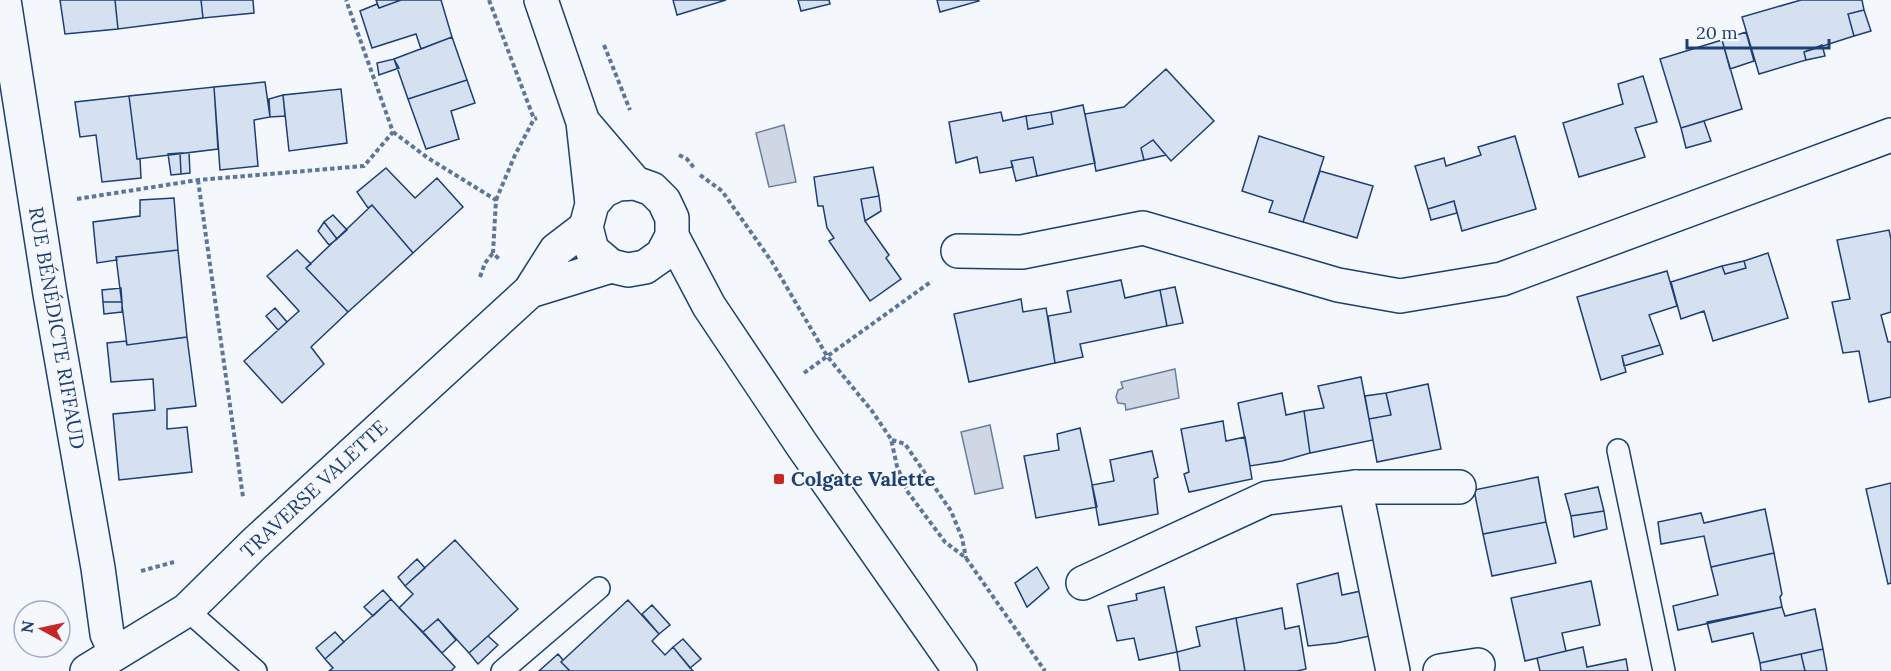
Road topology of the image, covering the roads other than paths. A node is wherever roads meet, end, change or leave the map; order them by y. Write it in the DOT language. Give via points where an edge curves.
graph roads {
  1 [pos="4,0"];
  2 [pos="541,0"];
  3 [pos="583,122"];
  4 [pos="1891,135"];
  5 [pos="635,183"];
  6 [pos="589,215"];
  7 [pos="672,236"];
  8 [pos="958,251"];
  9 [pos="611,266"];
  10 [pos="645,267"];
  11 [pos="530,291"];
  12 [pos="709,306"];
  13 [pos="1618,450"];
  14 [pos="1355,487"];
  15 [pos="1459,487"];
  16 [pos="1083,583"];
  17 [pos="599,588"];
  18 [pos="187,610"];
  19 [pos="116,653"];
  20 [pos="1478,665"];
  21 [pos="87,671"];
  22 [pos="256,671"];
  23 [pos="502,671"];
  24 [pos="960,671"];
  25 [pos="1393,671"];
  26 [pos="1440,671"];
  27 [pos="1664,671"];
  1 -- 19 [label="street, RUE BÉNÉDICTE RIFFAUD" via="107,634"];
  2 -- 3 [label="street"];
  3 -- 5 [label="street"];
  3 -- 6 [label="street"];
  4 -- 8 [label="street" via="1502,279 1400,296 1338,285 1143,228 1022,252"];
  5 -- 6 [label="street" via="618,184 603,191"];
  5 -- 7 [label="street" via="652,189 664,201 672,218"];
  6 -- 9 [label="street" via="592,250"];
  6 -- 11 [label="street, TRAVERSE VALETTE" via="556,250"];
  7 -- 10 [label="street" via="662,255"];
  7 -- 12 [label="street"];
  9 -- 10 [label="street" via="628,270"];
  9 -- 11 [label="street, TRAVERSE VALETTE"];
  10 -- 12 [label="street"];
  11 -- 18 [label="street, TRAVERSE VALETTE"];
  12 -- 24 [label="street"];
  13 -- 27 [label="lane"];
  14 -- 15 [label="street"];
  14 -- 16 [label="street" via="1268,498"];
  14 -- 25 [label="street"];
  17 -- 23 [label="lane"];
  18 -- 19 [label="street, TRAVERSE VALETTE"];
  18 -- 22 [label="lane"];
  19 -- 21 [label="street, TRAVERSE VALETTE"];
  20 -- 26 [label="street"];
}
